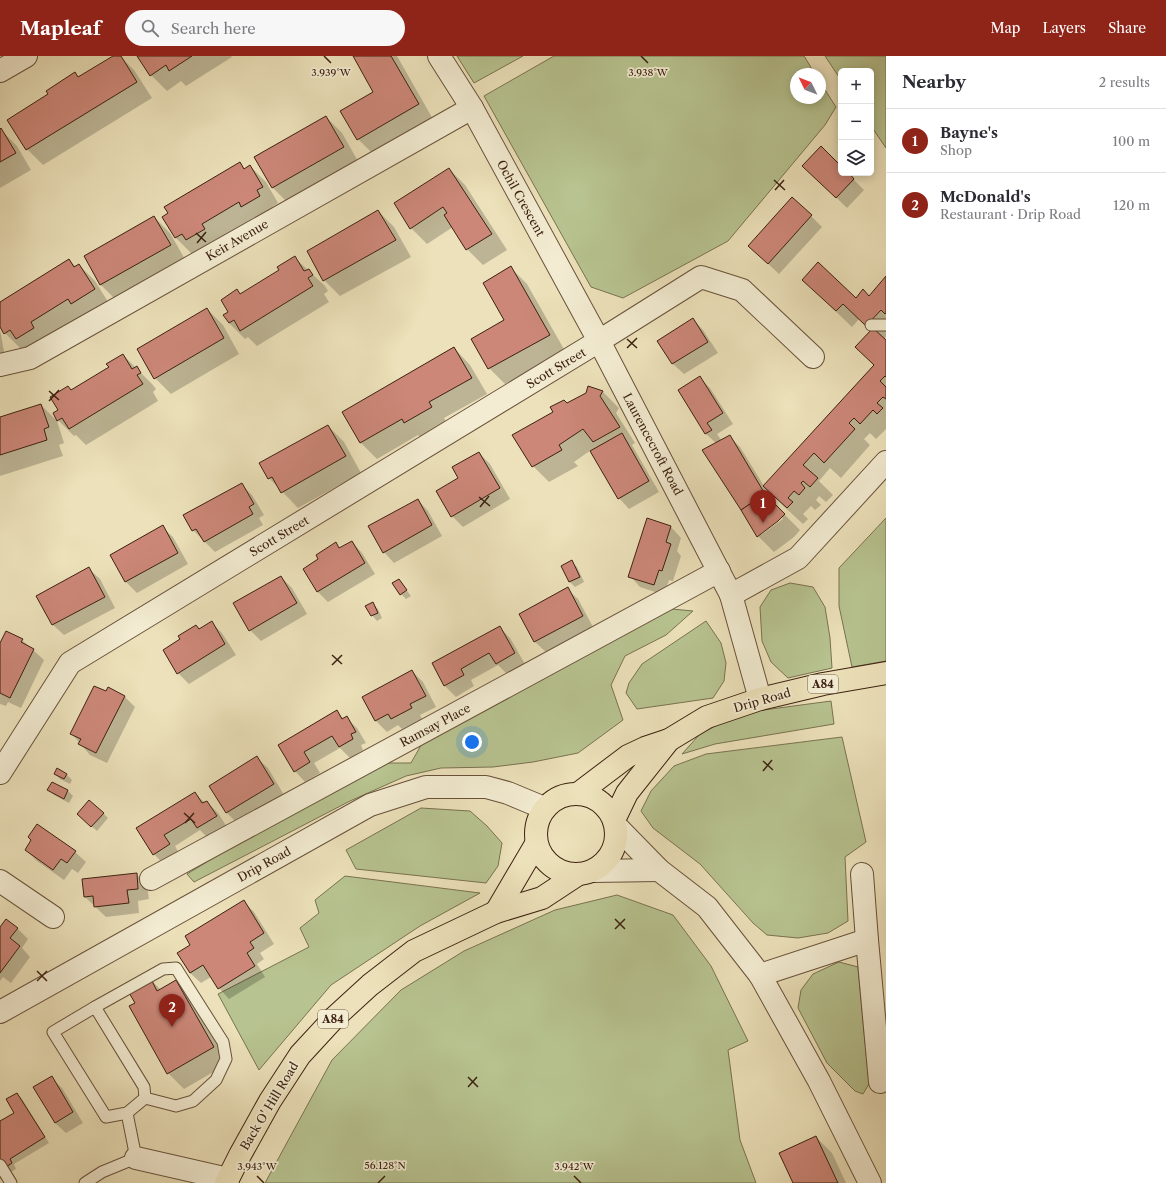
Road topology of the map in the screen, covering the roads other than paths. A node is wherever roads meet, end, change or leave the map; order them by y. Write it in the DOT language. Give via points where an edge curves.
graph roads {
  1 [pos="26,56"];
  2 [pos="439,56"];
  3 [pos="0,71"];
  4 [pos="472,108"];
  5 [pos="871,325"];
  6 [pos="886,325"];
  7 [pos="599,341"];
  8 [pos="813,357"];
  9 [pos="0,365"];
  10 [pos="886,462"];
  11 [pos="719,571"];
  12 [pos="731,595"];
  13 [pos="886,673"];
  14 [pos="760,699"];
  15 [pos="668,740"];
  16 [pos="0,773"];
  17 [pos="579,793"];
  18 [pos="544,808"];
  19 [pos="616,824"];
  20 [pos="536,844"];
  21 [pos="659,870"];
  22 [pos="585,873"];
  23 [pos="862,874"];
  24 [pos="151,879"];
  25 [pos="0,881"];
  26 [pos="496,912"];
  27 [pos="53,917"];
  28 [pos="867,940"];
  29 [pos="760,975"];
  30 [pos="95,1007"];
  31 [pos="0,1012"];
  32 [pos="880,1016"];
  33 [pos="880,1082"];
  34 [pos="145,1098"];
  35 [pos="127,1113"];
  36 [pos="136,1158"];
  37 [pos="0,1165"];
  38 [pos="868,1178"];
  39 [pos="227,1181"];
  40 [pos="11,1183"];
  41 [pos="85,1183"];
  1 -- 3 [label="street"];
  2 -- 4 [label="street, Ochil Crescent"];
  4 -- 7 [label="street, Ochil Crescent"];
  4 -- 9 [label="street, Keir Avenue" via="30,358"];
  5 -- 6 [label="lane"];
  7 -- 8 [label="street" via="701,278 742,290"];
  7 -- 11 [label="street, Laurencecroft Road"];
  7 -- 16 [label="street, Scott Street" via="70,663"];
  10 -- 12 [label="street" via="798,558"];
  11 -- 12 [label="street, Laurencecroft Road"];
  11 -- 24 [label="street, Ramsay Place"];
  12 -- 14 [label="street, Laurencecroft Road"];
  13 -- 14 [label="main road, Drip Road / A84"];
  14 -- 15 [label="main road, Drip Road / A84" via="707,717"];
  15 -- 17 [label="main road, Drip Road / A84" via="628,756"];
  15 -- 19 [label="main road, Drip Road / A84" via="627,793"];
  17 -- 18 [label="main road" via="556,798"];
  17 -- 19 [label="main road" via="597,798 612,813"];
  18 -- 20 [label="main road" via="536,827"];
  18 -- 31 [label="street, Drip Road" via="486,787 426,787 370,805"];
  19 -- 21 [label="street"];
  19 -- 22 [label="main road" via="616,844 607,861"];
  20 -- 22 [label="main road" via="544,859 558,871"];
  20 -- 26 [label="main road"];
  21 -- 22 [label="street"];
  21 -- 29 [label="street" via="707,907"];
  22 -- 26 [label="main road, A84" via="542,898"];
  23 -- 28 [label="street"];
  25 -- 27 [label="street"];
  26 -- 39 [label="main road, Back O' Hill Road / A84" via="414,951 370,985 335,1017 300,1055 270,1101"];
  28 -- 29 [label="street"];
  28 -- 32 [label="street"];
  29 -- 38 [label="street" via="819,1081"];
  30 -- 34 [label="lane" via="144,1087"];
  30 -- 34 [label="lane" via="163,969 176,968 223,1042 226,1059 216,1080 193,1101 176,1106"];
  30 -- 35 [label="lane" via="53,1032 106,1117"];
  32 -- 33 [label="street"];
  34 -- 35 [label="lane"];
  35 -- 36 [label="lane"];
  36 -- 39 [label="street"];
  36 -- 41 [label="lane" via="102,1172"];
  37 -- 40 [label="lane"];
}
